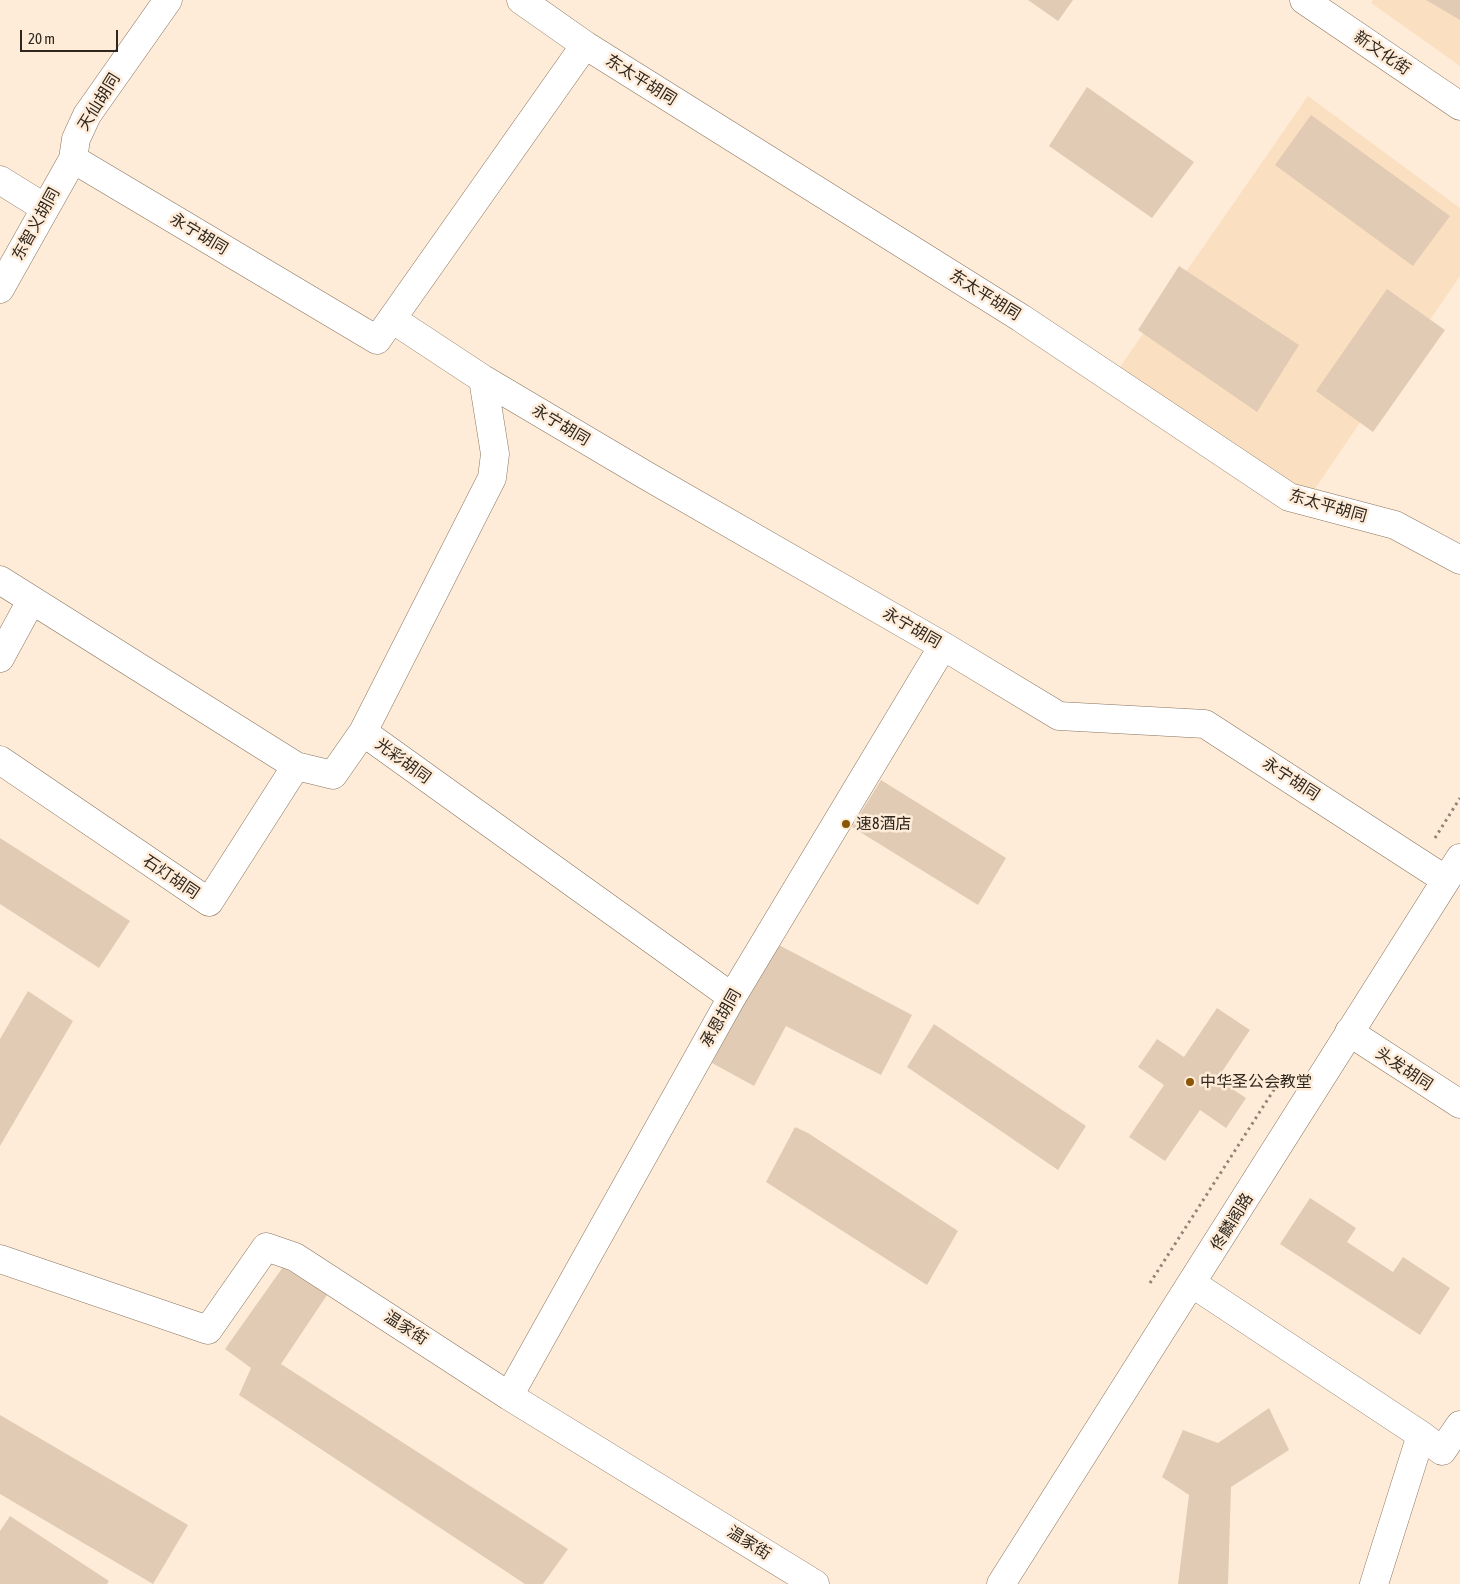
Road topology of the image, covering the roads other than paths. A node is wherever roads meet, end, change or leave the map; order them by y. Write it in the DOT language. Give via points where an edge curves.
graph roads {
  1 [pos="168,0"];
  2 [pos="522,0"];
  3 [pos="1304,0"];
  4 [pos="585,45"];
  5 [pos="1460,106"];
  6 [pos="73,159"];
  7 [pos="0,180"];
  8 [pos="45,208"];
  9 [pos="0,289"];
  10 [pos="384,329"];
  11 [pos="483,379"];
  12 [pos="1460,560"];
  13 [pos="0,580"];
  14 [pos="31,601"];
  15 [pos="943,646"];
  16 [pos="0,658"];
  17 [pos="363,732"];
  18 [pos="0,760"];
  19 [pos="296,766"];
  20 [pos="1453,869"];
  21 [pos="732,997"];
  22 [pos="1349,1032"];
  23 [pos="1460,1104"];
  24 [pos="0,1259"];
  25 [pos="1193,1284"];
  26 [pos="509,1396"];
  27 [pos="1460,1425"];
  28 [pos="1421,1435"];
  29 [pos="815,1584"];
  30 [pos="1001,1584"];
  31 [pos="1374,1584"];
  1 -- 6 [label="street, 天仙胡同" via="87,114 76,138"];
  2 -- 4 [label="street, 东太平胡同"];
  3 -- 5 [label="street, 新文化街"];
  4 -- 10 [label="street"];
  4 -- 12 [label="street, 东太平胡同" via="1022,318 1289,497 1395,526"];
  6 -- 8 [label="street, 东智义胡同"];
  6 -- 10 [label="street, 永宁胡同"];
  7 -- 8 [label="street"];
  8 -- 9 [label="street, 东智义胡同"];
  10 -- 11 [label="street, 永宁胡同"];
  11 -- 15 [label="street, 永宁胡同"];
  11 -- 17 [label="street, 光彩胡同" via="495,454 492,478"];
  13 -- 14 [label="street"];
  14 -- 16 [label="street"];
  14 -- 19 [label="street"];
  15 -- 20 [label="street, 永宁胡同" via="1059,716 1206,724"];
  15 -- 21 [label="street, 承恩胡同"];
  17 -- 19 [label="street" via="333,775"];
  17 -- 21 [label="street, 光彩胡同"];
  18 -- 19 [label="street, 石灯胡同" via="209,902"];
  20 -- 22 [label="street, 佟麟阁路"];
  21 -- 26 [label="street, 承恩胡同"];
  22 -- 23 [label="street, 头发胡同"];
  22 -- 25 [label="street, 佟麟阁路"];
  24 -- 26 [label="street, 温家街" via="208,1330 266,1247 295,1257"];
  25 -- 28 [label="street"];
  25 -- 30 [label="street, 佟麟阁路"];
  26 -- 29 [label="street, 温家街"];
  27 -- 28 [label="street" via="1442,1451"];
  28 -- 31 [label="street"];
}
